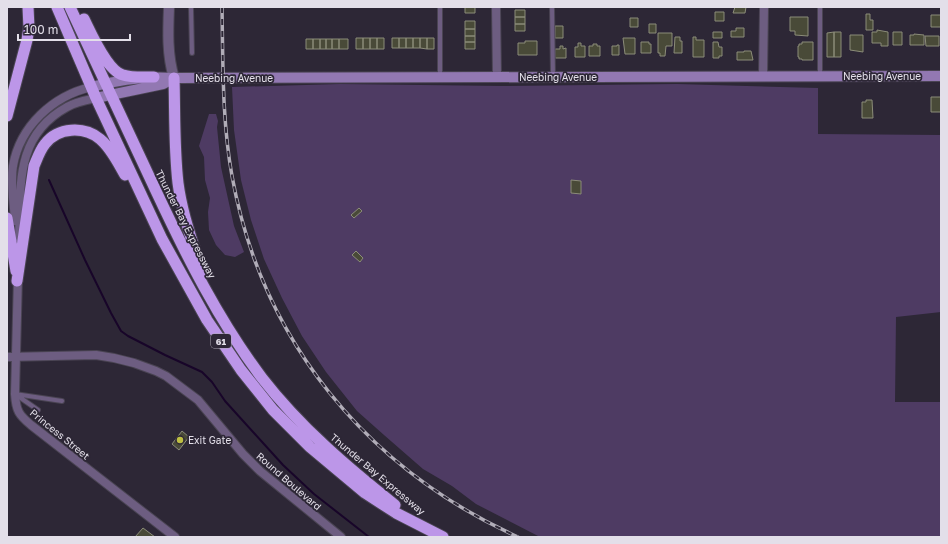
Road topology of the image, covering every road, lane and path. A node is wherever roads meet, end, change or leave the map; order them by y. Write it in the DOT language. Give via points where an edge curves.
graph roads {
  1 [pos="28,7"];
  2 [pos="57,7"];
  3 [pos="70,7"];
  4 [pos="76,7"];
  5 [pos="169,7"];
  6 [pos="192,7"];
  7 [pos="440,7"];
  8 [pos="496,7"];
  9 [pos="552,7"];
  10 [pos="764,7"];
  11 [pos="820,7"];
  12 [pos="192,53"];
  13 [pos="820,76"];
  14 [pos="941,76"];
  15 [pos="154,77"];
  16 [pos="440,77"];
  17 [pos="553,77"];
  18 [pos="763,77"];
  19 [pos="174,78"];
  20 [pos="497,78"];
  21 [pos="106,83"];
  22 [pos="91,87"];
  23 [pos="111,95"];
  24 [pos="96,98"];
  25 [pos="7,116"];
  26 [pos="7,218"];
  27 [pos="162,239"];
  28 [pos="17,280"];
  29 [pos="217,308"];
  30 [pos="16,356"];
  31 [pos="7,357"];
  32 [pos="15,394"];
  33 [pos="62,401"];
  34 [pos="38,410"];
  35 [pos="421,525"];
  36 [pos="175,537"];
  37 [pos="340,537"];
  38 [pos="443,537"];
  1 -- 25 [label="highway" via="27,40"];
  2 -- 22 [label="highway, Thunder Bay Expressway / 61"];
  3 -- 21 [label="highway, Thunder Bay Expressway / 61"];
  4 -- 15 [label="highway" via="112,67 124,76"];
  5 -- 19 [label="street" via="169,55"];
  6 -- 12 [label="lane"];
  7 -- 16 [label="lane"];
  8 -- 20 [label="street"];
  9 -- 17 [label="lane"];
  10 -- 18 [label="street"];
  11 -- 13 [label="lane"];
  13 -- 14 [label="main road, Neebing Avenue"];
  13 -- 18 [label="main road, Neebing Avenue"];
  15 -- 19 [label="main road, Neebing Avenue"];
  15 -- 21 [label="main road, Neebing Avenue"];
  16 -- 19 [label="main road, Neebing Avenue"];
  16 -- 20 [label="main road, Neebing Avenue"];
  17 -- 18 [label="main road, Neebing Avenue"];
  17 -- 20 [label="main road, Neebing Avenue"];
  19 -- 23 [label="main road, Neebing Avenue" via="163,84"];
  19 -- 29 [label="highway" via="175,151 184,215"];
  21 -- 22 [label="main road, Neebing Avenue"];
  21 -- 23 [label="highway, Thunder Bay Expressway / 61"];
  22 -- 24 [label="highway, Thunder Bay Expressway / 61"];
  22 -- 28 [label="street, Princess Street" via="72,93 51,105 30,127 17,152 12,175"];
  23 -- 24 [label="main road, Neebing Avenue"];
  23 -- 29 [label="highway, Thunder Bay Expressway / 61" via="172,225"];
  24 -- 27 [label="highway, Thunder Bay Expressway / 61"];
  24 -- 28 [label="street, Princess Street" via="78,102 57,114 44,124 29,145 21,182"];
  26 -- 28 [label="highway"];
  27 -- 28 [label="highway" via="102,140 84,131 68,130 53,136 45,144 34,166"];
  27 -- 35 [label="highway, Thunder Bay Expressway / 61" via="207,320 241,370 273,410 310,447 365,493"];
  28 -- 30 [label="street, Princess Street"];
  29 -- 35 [label="highway, Thunder Bay Expressway / 61" via="240,347 304,427"];
  30 -- 31 [label="street, Round Boulevard"];
  30 -- 32 [label="street, Princess Street"];
  30 -- 37 [label="street, Round Boulevard" via="96,355 134,363 166,376 198,400 256,468"];
  32 -- 33 [label="lane"];
  32 -- 34 [label="lane"];
  32 -- 36 [label="street, Princess Street" via="16,407 22,418"];
  35 -- 38 [label="highway, 61"];
}
